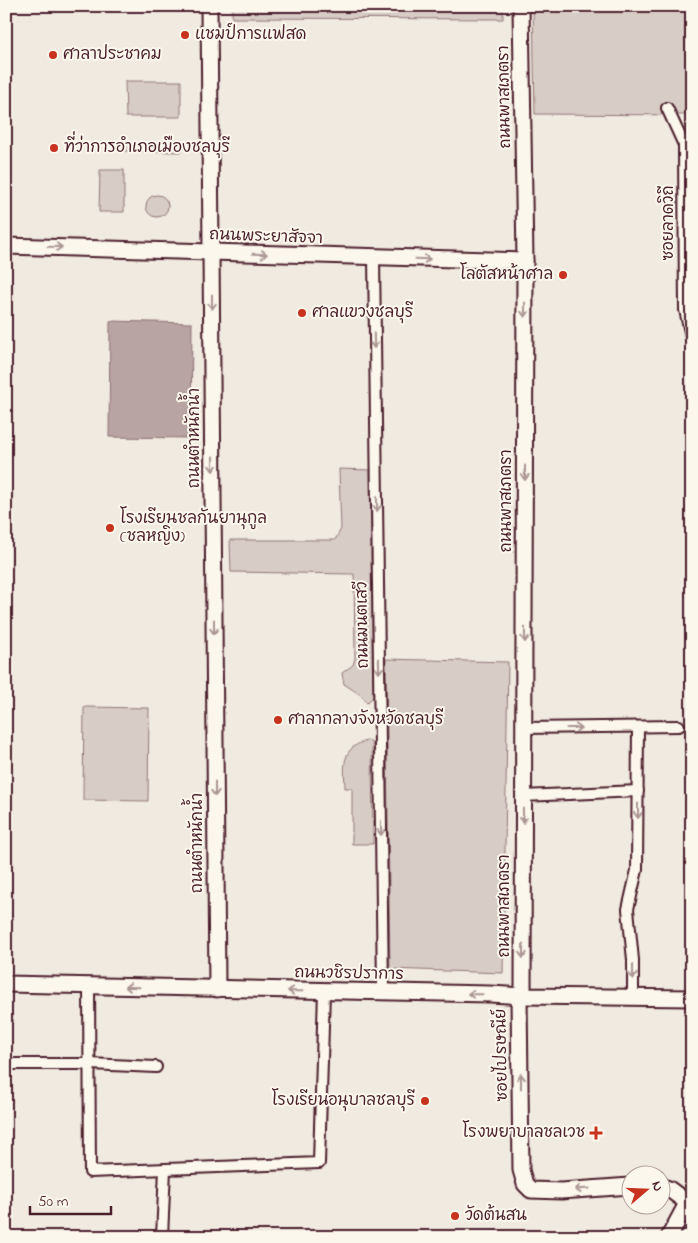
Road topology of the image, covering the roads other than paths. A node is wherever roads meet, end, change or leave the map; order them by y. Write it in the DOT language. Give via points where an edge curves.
graph roads {
  1 [pos="209,6"];
  2 [pos="521,6"];
  3 [pos="667,108"];
  4 [pos="6,246"];
  5 [pos="212,253"];
  6 [pos="374,257"];
  7 [pos="525,261"];
  8 [pos="692,341"];
  9 [pos="679,726"];
  10 [pos="638,727"];
  11 [pos="525,728"];
  12 [pos="638,791"];
  13 [pos="523,796"];
  14 [pos="6,984"];
  15 [pos="89,986"];
  16 [pos="217,989"];
  17 [pos="324,991"];
  18 [pos="383,992"];
  19 [pos="521,996"];
  20 [pos="633,997"];
  21 [pos="692,998"];
  22 [pos="6,1064"];
  23 [pos="89,1064"];
  24 [pos="156,1067"];
  25 [pos="165,1169"];
  26 [pos="620,1187"];
  27 [pos="670,1190"];
  28 [pos="690,1201"];
  29 [pos="162,1237"];
  30 [pos="669,1237"];
  1 -- 5 [label="street, ถนนตำหนักน้ำ"];
  2 -- 7 [label="street, ถนนพาสเภตรา"];
  3 -- 8 [label="street, ซอยลาดวิถี" via="684,144 685,310"];
  4 -- 5 [label="street, ถนนพระยาสัจจา, one-way"];
  5 -- 6 [label="street, ถนนพระยาสัจจา, one-way"];
  5 -- 16 [label="street, ถนนตำหนักน้ำ, one-way"];
  6 -- 7 [label="street, ถนนพระยาสัจจา, one-way"];
  6 -- 18 [label="street, ถนนมนตเสวี, one-way"];
  7 -- 11 [label="street, ถนนพาสเภตรา, one-way"];
  9 -- 10 [label="street"];
  11 -- 10 [label="street, one-way"];
  10 -- 12 [label="street"];
  11 -- 13 [label="street, ถนนพาสเภตรา"];
  12 -- 13 [label="street"];
  12 -- 20 [label="street, one-way" via="637,870 628,908"];
  13 -- 19 [label="street, ถนนพาสเภตรา, one-way"];
  14 -- 15 [label="street, ถนนวชิรปราการ"];
  16 -- 15 [label="street, ถนนวชิรปราการ, one-way"];
  15 -- 23 [label="street"];
  17 -- 16 [label="street, ถนนวชิรปราการ, one-way"];
  17 -- 18 [label="street, ถนนวชิรปราการ"];
  17 -- 25 [label="street" via="319,1163"];
  19 -- 18 [label="street, ถนนวชิรปราการ, one-way"];
  19 -- 20 [label="street, ถนนวชิรปราการ"];
  26 -- 19 [label="street, ซอยไปรษณีย์, one-way" via="561,1191 531,1190 525,1184 521,1170"];
  20 -- 21 [label="street, ถนนวชิรปราการ"];
  22 -- 23 [label="street"];
  23 -- 24 [label="street"];
  23 -- 25 [label="street" via="90,1172"];
  25 -- 29 [label="street"];
  27 -- 28 [label="street"];
  28 -- 30 [label="street"];
}
